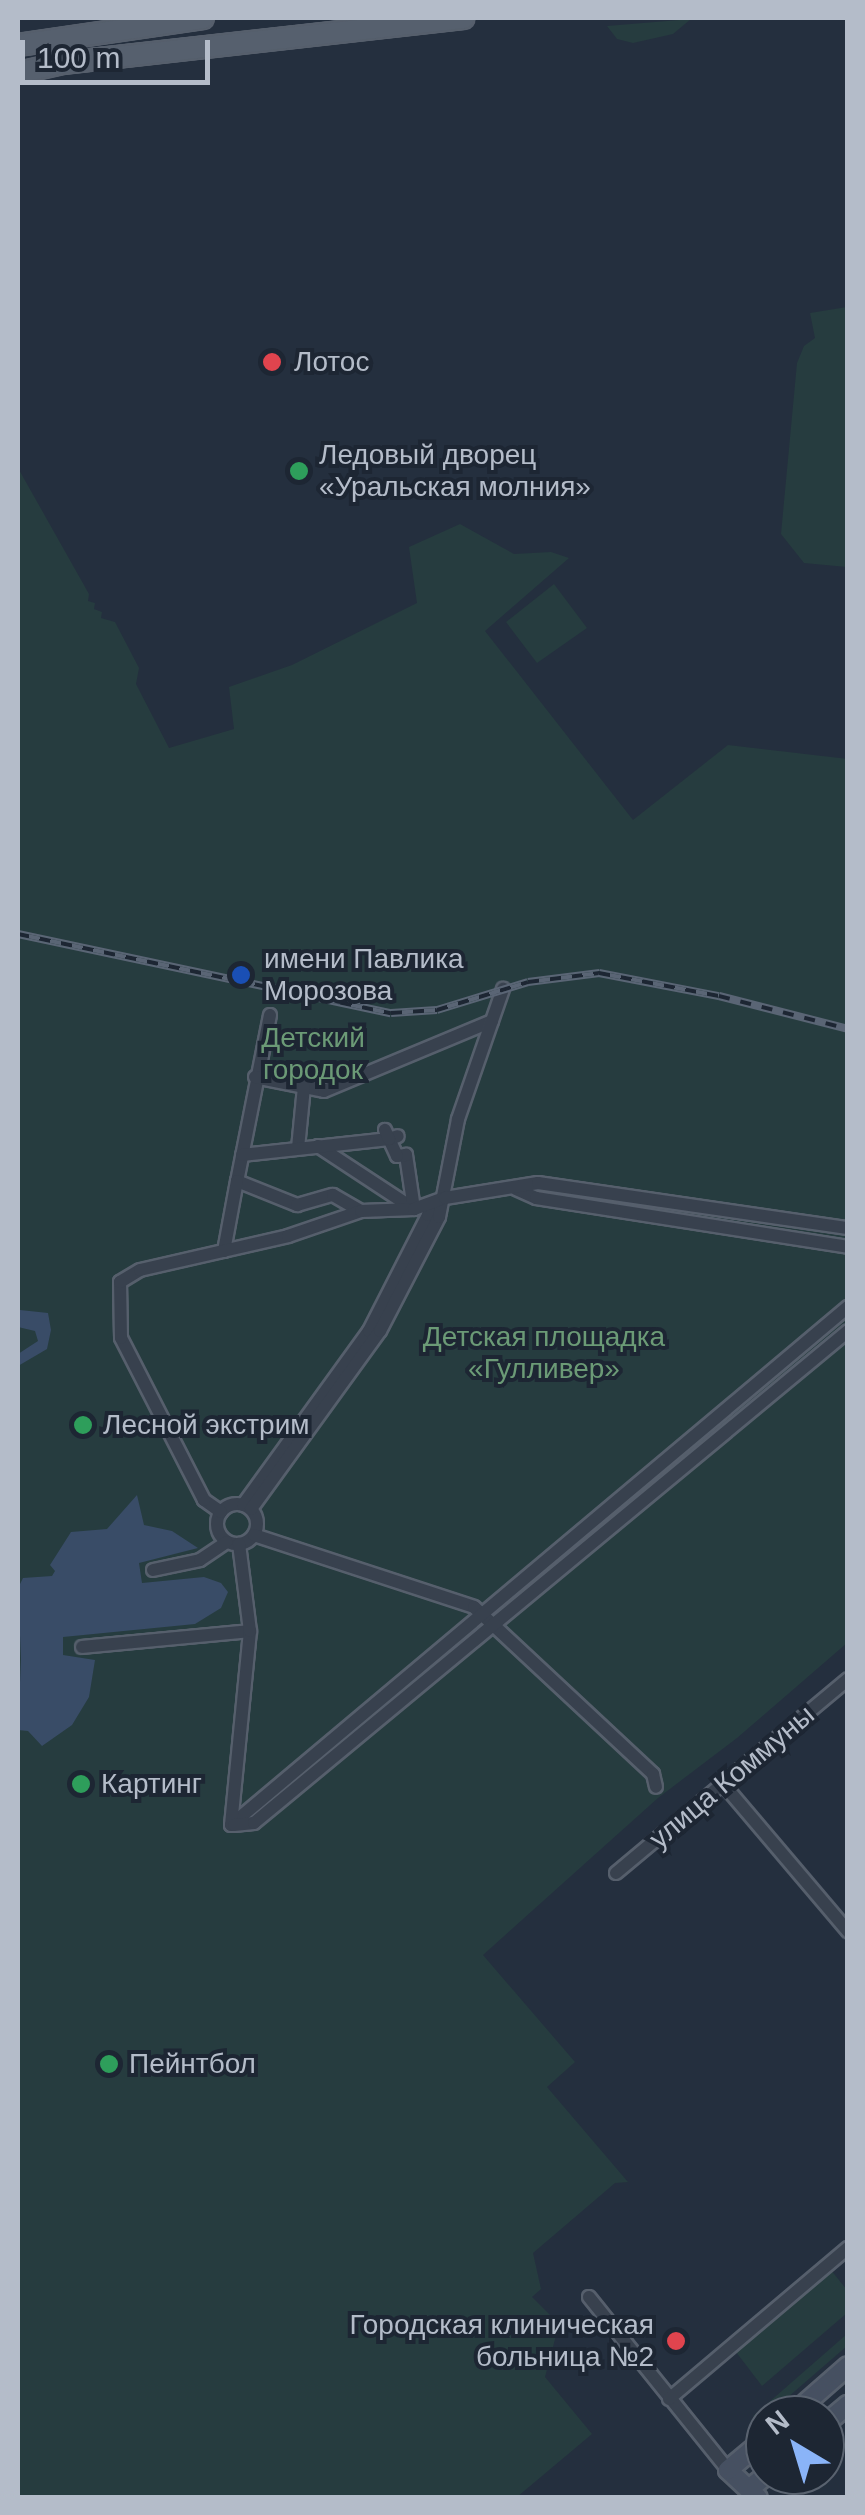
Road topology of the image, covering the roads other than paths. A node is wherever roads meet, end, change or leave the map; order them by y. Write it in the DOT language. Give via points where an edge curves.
graph roads {
  1 [pos="202,18"];
  2 [pos="464,18"];
  3 [pos="415,20"];
  4 [pos="18,44"];
  5 [pos="18,73"];
  6 [pos="504,989"];
  7 [pos="270,1016"];
  8 [pos="492,1021"];
  9 [pos="255,1076"];
  10 [pos="304,1088"];
  11 [pos="318,1146"];
  12 [pos="298,1148"];
  13 [pos="242,1155"];
  14 [pos="237,1180"];
  15 [pos="516,1189"];
  16 [pos="445,1198"];
  17 [pos="414,1209"];
  18 [pos="361,1211"];
  19 [pos="848,1228"];
  20 [pos="848,1247"];
  21 [pos="224,1251"];
  22 [pos="848,1307"];
  23 [pos="848,1331"];
  24 [pos="247,1507"];
  25 [pos="221,1512"];
  26 [pos="254,1535"];
  27 [pos="233,1543"];
  28 [pos="153,1570"];
  29 [pos="481,1611"];
  30 [pos="496,1622"];
  31 [pos="250,1631"];
  32 [pos="82,1647"];
  33 [pos="848,1679"];
  34 [pos="724,1785"];
  35 [pos="656,1787"];
  36 [pos="231,1825"];
  37 [pos="616,1874"];
  38 [pos="848,1930"];
  39 [pos="848,2248"];
  40 [pos="589,2297"];
  41 [pos="848,2366"];
  42 [pos="815,2395"];
  43 [pos="669,2399"];
  44 [pos="745,2456"];
  45 [pos="728,2470"];
  46 [pos="745,2486"];
  1 -- 4 [label="main road"];
  2 -- 3 [label="main road"];
  3 -- 5 [label="main road"];
  6 -- 8 [label="street"];
  7 -- 9 [label="street"];
  8 -- 10 [label="street" via="324,1091"];
  8 -- 16 [label="street" via="458,1118"];
  9 -- 10 [label="street"];
  9 -- 13 [label="street"];
  10 -- 12 [label="street"];
  11 -- 12 [label="street"];
  11 -- 17 [label="street"];
  11 -- 17 [label="street" via="391,1135 397,1156 406,1156"];
  12 -- 13 [label="street"];
  13 -- 14 [label="street"];
  14 -- 18 [label="street" via="296,1205 333,1194"];
  14 -- 21 [label="street"];
  15 -- 16 [label="street"];
  15 -- 19 [label="street" via="538,1183"];
  15 -- 20 [label="street" via="536,1198"];
  16 -- 17 [label="street"];
  16 -- 24 [label="street" via="380,1331"];
  17 -- 18 [label="street"];
  18 -- 21 [label="street"];
  21 -- 25 [label="street" via="120,1282 119,1318 120,1338 204,1500"];
  22 -- 29 [label="street"];
  23 -- 30 [label="street"];
  24 -- 25 [label="street"];
  24 -- 26 [label="street" via="257,1525"];
  25 -- 27 [label="street" via="217,1525"];
  26 -- 27 [label="street"];
  26 -- 29 [label="street"];
  27 -- 28 [label="street" via="200,1560"];
  27 -- 31 [label="street"];
  29 -- 30 [label="street"];
  29 -- 36 [label="street"];
  30 -- 35 [label="street" via="653,1774"];
  30 -- 36 [label="street" via="254,1823"];
  31 -- 32 [label="street"];
  31 -- 36 [label="street"];
  33 -- 34 [label="street, улица Коммуны"];
  34 -- 37 [label="street, улица Коммуны"];
  34 -- 38 [label="street"];
  39 -- 43 [label="street"];
  40 -- 43 [label="street"];
  41 -- 42 [label="main road"];
  43 -- 45 [label="street"];
  44 -- 45 [label="main road"];
  45 -- 46 [label="main road"];
}
